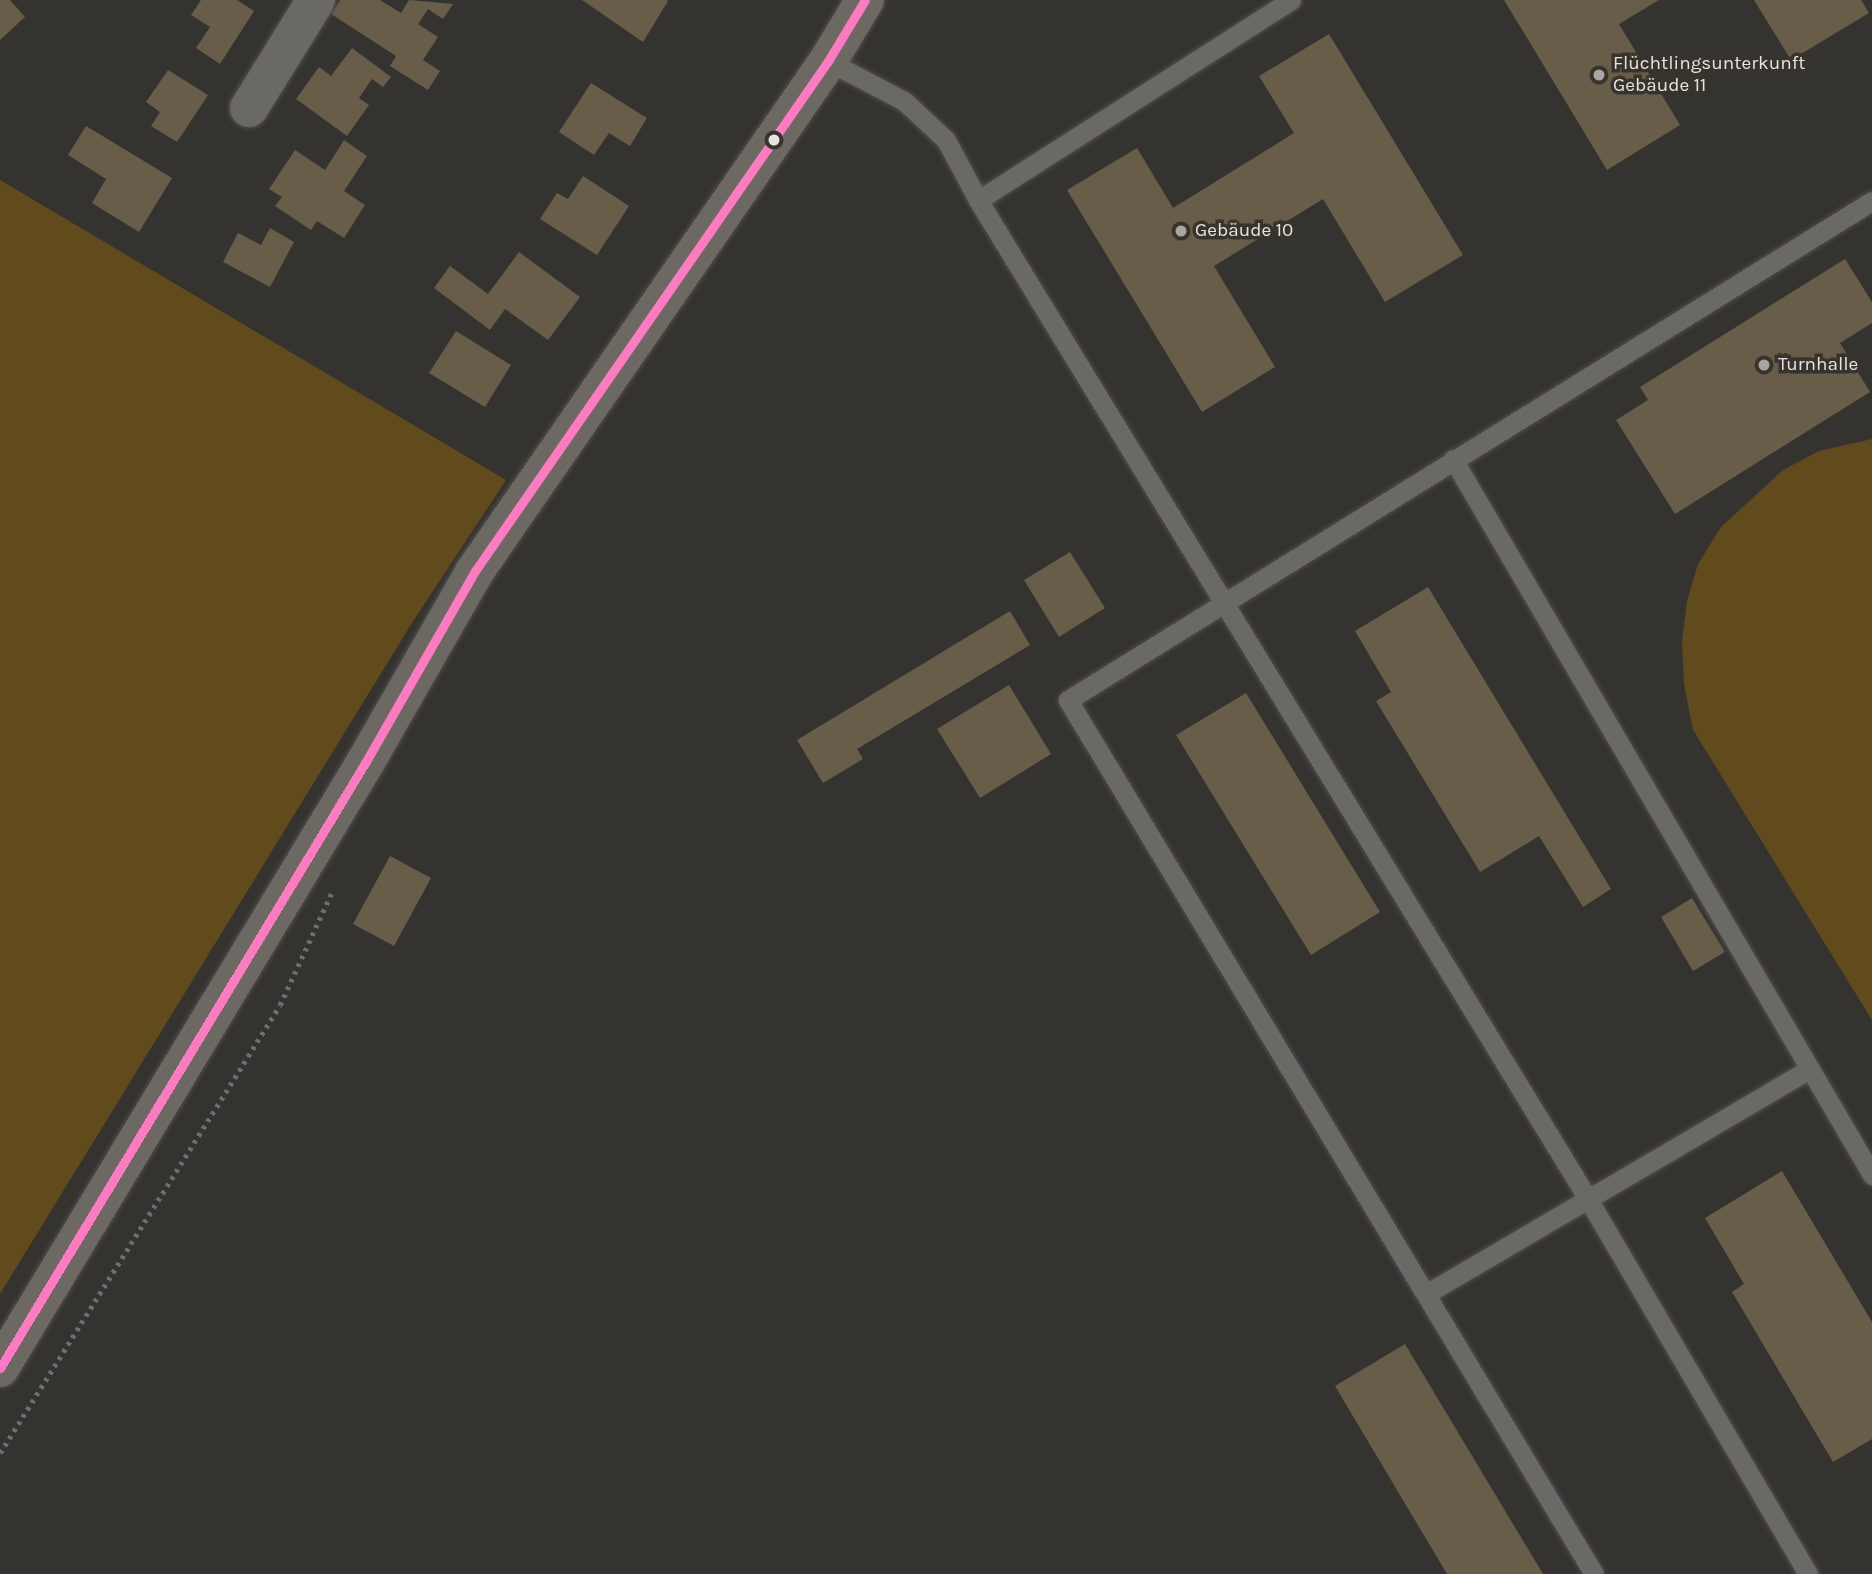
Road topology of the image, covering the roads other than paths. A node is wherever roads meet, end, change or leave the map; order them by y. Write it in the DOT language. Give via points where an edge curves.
graph roads {
  1 [pos="316,0"];
  2 [pos="865,0"];
  3 [pos="1291,0"];
  4 [pos="828,61"];
  5 [pos="249,108"];
  6 [pos="978,200"];
  7 [pos="1872,201"];
  8 [pos="1453,459"];
  9 [pos="1224,602"];
  10 [pos="1810,1069"];
  11 [pos="1872,1175"];
  12 [pos="1588,1199"];
  13 [pos="1426,1294"];
  14 [pos="0,1367"];
  15 [pos="1594,1574"];
  16 [pos="1808,1574"];
  1 -- 5 [label="street"];
  2 -- 4 [label="street"];
  3 -- 6 [label="lane"];
  4 -- 6 [label="lane" via="904,101 946,140"];
  4 -- 14 [label="street" via="475,571 358,775"];
  6 -- 9 [label="lane"];
  7 -- 8 [label="lane"];
  8 -- 9 [label="lane"];
  8 -- 10 [label="lane"];
  9 -- 12 [label="lane"];
  9 -- 13 [label="lane" via="1068,700"];
  10 -- 11 [label="lane"];
  10 -- 12 [label="lane"];
  12 -- 13 [label="lane"];
  12 -- 16 [label="lane"];
  13 -- 15 [label="lane"];
}
